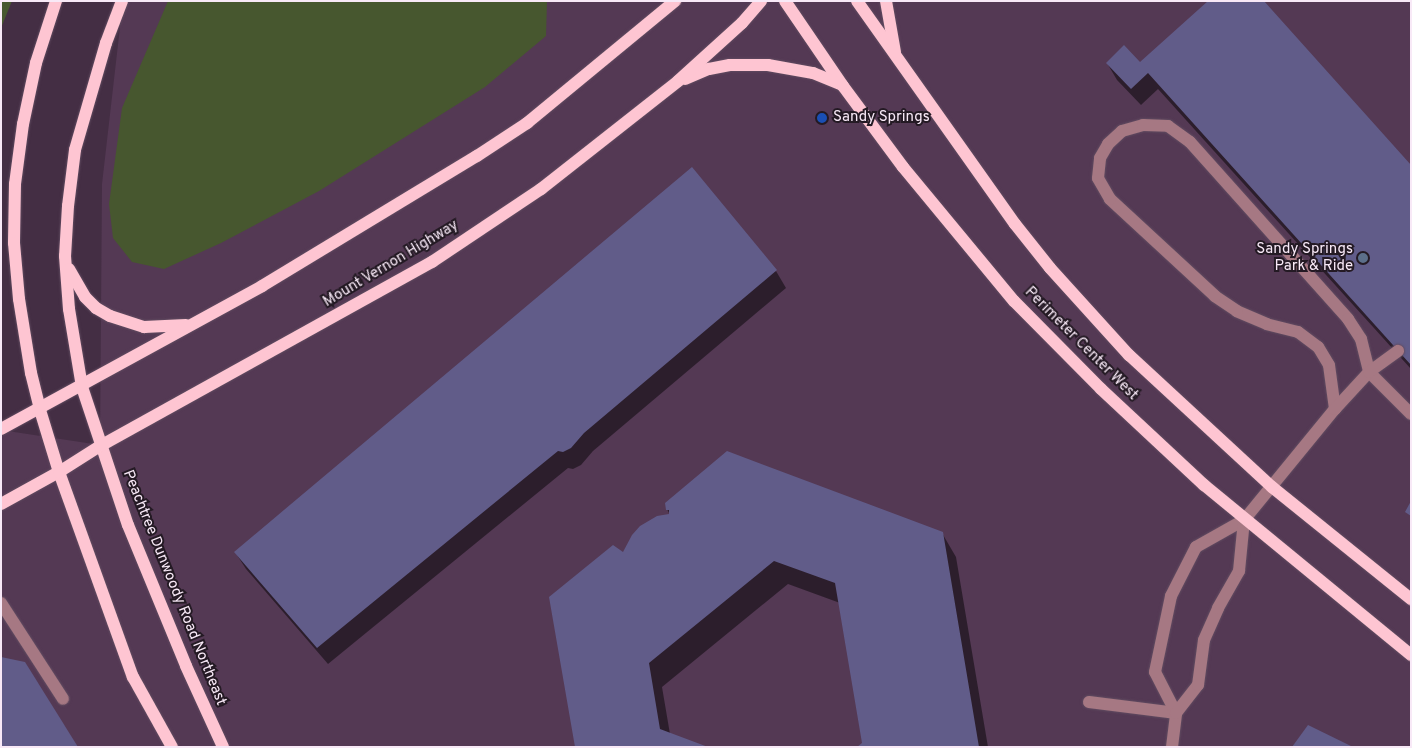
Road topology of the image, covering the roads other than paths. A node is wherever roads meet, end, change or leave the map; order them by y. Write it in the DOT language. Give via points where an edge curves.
graph roads {
  1 [pos="56,1"];
  2 [pos="122,1"];
  3 [pos="665,1"];
  4 [pos="675,1"];
  5 [pos="761,1"];
  6 [pos="786,1"];
  7 [pos="857,1"];
  8 [pos="886,1"];
  9 [pos="659,15"];
  10 [pos="895,57"];
  11 [pos="678,81"];
  12 [pos="843,86"];
  13 [pos="66,263"];
  14 [pos="196,323"];
  15 [pos="1398,351"];
  16 [pos="1369,372"];
  17 [pos="82,387"];
  18 [pos="1335,409"];
  19 [pos="40,410"];
  20 [pos="1411,414"];
  21 [pos="1,430"];
  22 [pos="100,446"];
  23 [pos="59,472"];
  24 [pos="1272,487"];
  25 [pos="1,504"];
  26 [pos="1244,520"];
  27 [pos="1411,599"];
  28 [pos="1,604"];
  29 [pos="1411,655"];
  30 [pos="63,699"];
  31 [pos="1089,702"];
  32 [pos="1176,713"];
  33 [pos="172,747"];
  34 [pos="223,747"];
  35 [pos="1172,747"];
  1 -- 19 [label="main road" via="36,63 15,184 14,243 19,299"];
  2 -- 13 [label="main road, Peachtree Dunwoody Road Northeast" via="106,43 75,150 68,206"];
  3 -- 9 [label="main road"];
  4 -- 9 [label="main road"];
  5 -- 11 [label="main road, Mount Vernon Highway" via="742,23"];
  6 -- 12 [label="main road, Perimeter Center West"];
  7 -- 10 [label="main road, Perimeter Center West"];
  8 -- 10 [label="main road"];
  9 -- 14 [label="main road" via="527,123"];
  10 -- 24 [label="main road, Perimeter Center West" via="1050,268 1129,355"];
  11 -- 12 [label="main road" via="709,69 748,64 791,67"];
  11 -- 22 [label="main road, Mount Vernon Highway" via="541,189 432,262"];
  12 -- 26 [label="main road, Perimeter Center West" via="903,167 1014,301 1101,390"];
  13 -- 14 [label="main road" via="85,297 110,316 144,327 180,327"];
  13 -- 17 [label="main road, Peachtree Dunwoody Road Northeast" via="69,309"];
  14 -- 17 [label="main road"];
  15 -- 16 [label="street"];
  16 -- 18 [label="street"];
  16 -- 18 [label="street" via="1361,340 1348,319 1190,142 1168,126 1143,125 1122,131 1108,144 1100,158 1098,178 1110,199 1214,296 1237,311 1298,332 1318,347 1329,365"];
  16 -- 20 [label="street"];
  17 -- 19 [label="main road"];
  17 -- 22 [label="main road, Peachtree Dunwoody Road Northeast"];
  18 -- 24 [label="street"];
  19 -- 21 [label="main road"];
  19 -- 23 [label="main road"];
  22 -- 23 [label="main road, Mount Vernon Highway"];
  22 -- 34 [label="main road, Peachtree Dunwoody Road Northeast" via="135,543"];
  23 -- 25 [label="main road, Mount Vernon Highway"];
  23 -- 33 [label="main road" via="133,677"];
  24 -- 26 [label="street"];
  24 -- 27 [label="main road, Perimeter Center West"];
  26 -- 29 [label="main road, Perimeter Center West"];
  26 -- 32 [label="street" via="1239,571 1204,640 1198,685"];
  26 -- 32 [label="street" via="1196,547 1170,596 1154,672"];
  28 -- 30 [label="street"];
  31 -- 32 [label="street"];
  32 -- 35 [label="street"];
}
